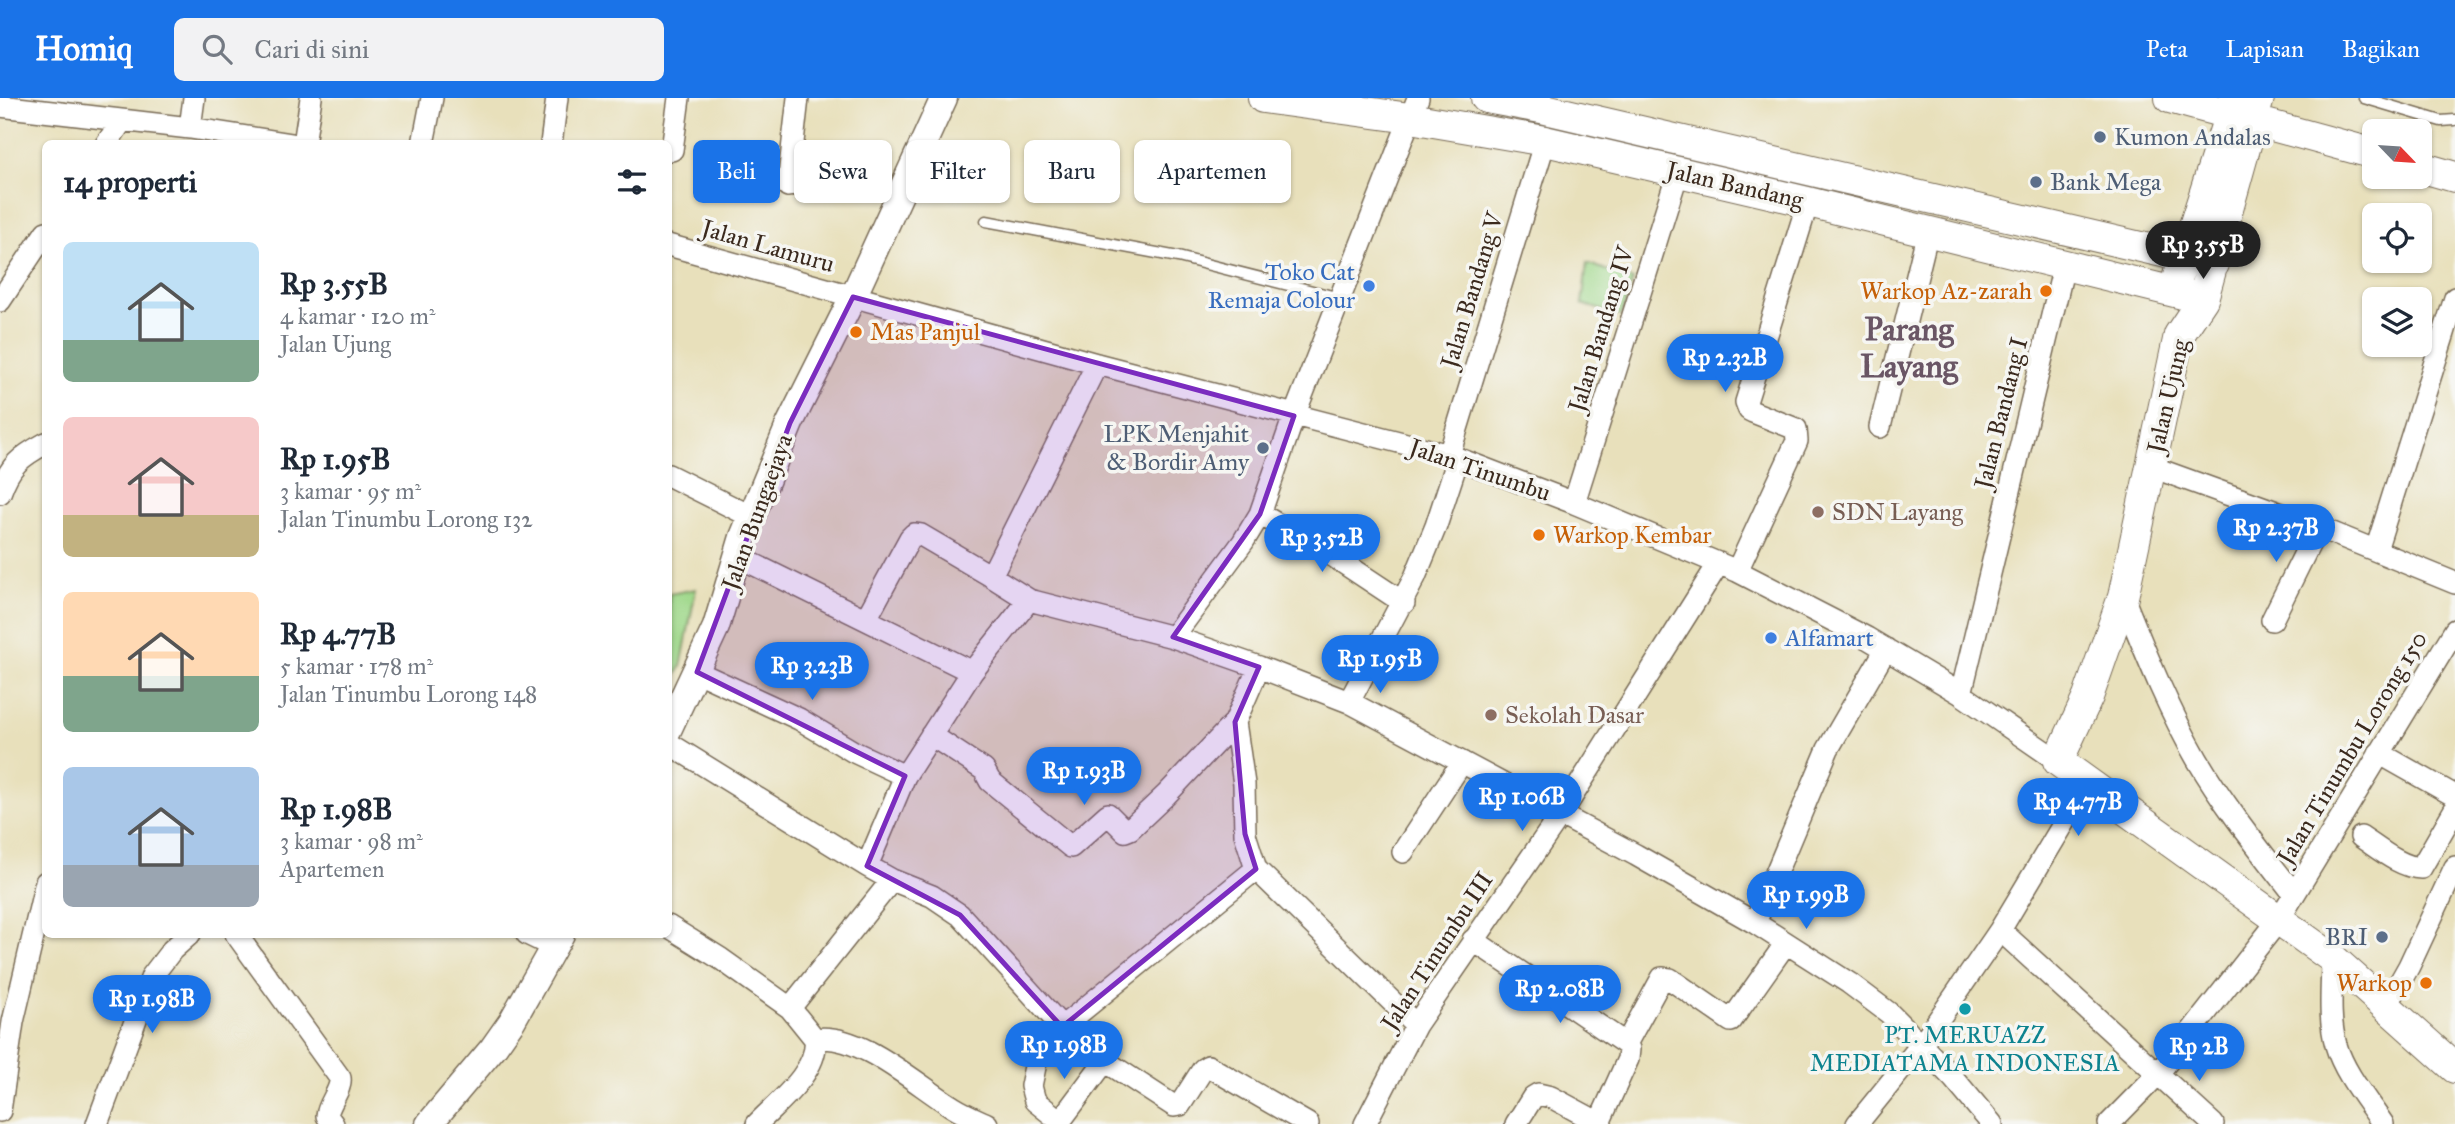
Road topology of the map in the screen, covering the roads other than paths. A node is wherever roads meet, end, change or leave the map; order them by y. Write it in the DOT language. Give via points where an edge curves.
graph roads {
  1 [pos="194,98"];
  2 [pos="311,98"];
  3 [pos="432,98"];
  4 [pos="557,98"];
  5 [pos="678,98"];
  6 [pos="798,98"];
  7 [pos="944,98"];
  8 [pos="1262,98"];
  9 [pos="1486,98"];
  10 [pos="2170,98"];
  11 [pos="2364,98"];
  12 [pos="0,106"];
  13 [pos="76,107"];
  14 [pos="1414,108"];
  15 [pos="2244,108"];
  16 [pos="2455,120"];
  17 [pos="122,121"];
  18 [pos="190,128"];
  19 [pos="109,140"];
  20 [pos="241,140"];
  21 [pos="305,140"];
  22 [pos="425,140"];
  23 [pos="552,140"];
  24 [pos="1545,141"];
  25 [pos="2362,149"];
  26 [pos="672,150"];
  27 [pos="2432,170"];
  28 [pos="1678,172"];
  29 [pos="2455,177"];
  30 [pos="788,186"];
  31 [pos="1808,202"];
  32 [pos="986,220"];
  33 [pos="1928,231"];
  34 [pos="42,238"];
  35 [pos="672,246"];
  36 [pos="2184,256"];
  37 [pos="2214,264"];
  38 [pos="2064,266"];
  39 [pos="2173,292"];
  40 [pos="853,298"];
  41 [pos="1340,298"];
  42 [pos="2455,298"];
  43 [pos="2203,299"];
  44 [pos="0,300"];
  45 [pos="2179,335"];
  46 [pos="1097,364"];
  47 [pos="1294,416"];
  48 [pos="1880,427"];
  49 [pos="42,445"];
  50 [pos="1454,457"];
  51 [pos="2152,467"];
  52 [pos="672,477"];
  53 [pos="0,493"];
  54 [pos="1574,503"];
  55 [pos="1260,514"];
  56 [pos="752,517"];
  57 [pos="2318,527"];
  58 [pos="2376,550"];
  59 [pos="737,556"];
  60 [pos="1728,567"];
  61 [pos="991,576"];
  62 [pos="2455,583"];
  63 [pos="2123,597"];
  64 [pos="1029,600"];
  65 [pos="1404,603"];
  66 [pos="866,620"];
  67 [pos="2272,620"];
  68 [pos="2455,630"];
  69 [pos="1173,637"];
  70 [pos="1886,649"];
  71 [pos="1259,667"];
  72 [pos="697,672"];
  73 [pos="972,672"];
  74 [pos="1961,694"];
  75 [pos="1349,702"];
  76 [pos="672,722"];
  77 [pos="1235,722"];
  78 [pos="931,735"];
  79 [pos="672,745"];
  80 [pos="2379,753"];
  81 [pos="2058,761"];
  82 [pos="1462,762"];
  83 [pos="905,776"];
  84 [pos="2088,783"];
  85 [pos="2455,796"];
  86 [pos="2455,809"];
  87 [pos="1561,814"];
  88 [pos="2361,837"];
  89 [pos="1403,852"];
  90 [pos="867,866"];
  91 [pos="2455,867"];
  92 [pos="1256,869"];
  93 [pos="892,880"];
  94 [pos="2294,894"];
  95 [pos="42,895"];
  96 [pos="2278,921"];
  97 [pos="1755,923"];
  98 [pos="672,928"];
  99 [pos="2000,930"];
  100 [pos="186,938"];
  101 [pos="239,938"];
  102 [pos="1473,940"];
  103 [pos="558,941"];
  104 [pos="1786,943"];
  105 [pos="2332,958"];
  106 [pos="8,1004"];
  107 [pos="2386,1007"];
  108 [pos="790,1008"];
  109 [pos="1416,1025"];
  110 [pos="1062,1027"];
  111 [pos="815,1039"];
  112 [pos="1626,1044"];
  113 [pos="1921,1045"];
  114 [pos="1105,1061"];
  115 [pos="2455,1068"];
  116 [pos="2157,1074"];
  117 [pos="0,1111"];
  118 [pos="1065,1121"];
  119 [pos="97,1124"];
  120 [pos="333,1124"];
  121 [pos="429,1124"];
  122 [pos="757,1124"];
  123 [pos="987,1124"];
  124 [pos="1308,1124"];
  125 [pos="1364,1124"];
  126 [pos="1516,1124"];
  127 [pos="1600,1124"];
  128 [pos="1857,1124"];
  129 [pos="1992,1124"];
  130 [pos="2109,1124"];
  131 [pos="2213,1124"];
  132 [pos="2383,1124"];
  1 -- 18 [label="street"];
  2 -- 21 [label="street"];
  3 -- 22 [label="street"];
  4 -- 23 [label="street"];
  5 -- 26 [label="street"];
  6 -- 30 [label="street"];
  7 -- 40 [label="street, Jalan Bungaejaya"];
  8 -- 14 [label="main road, Jalan Bandang"];
  9 -- 36 [label="main road, Jalan Bandang"];
  10 -- 15 [label="main road"];
  11 -- 16 [label="lane" via="2441,121"];
  12 -- 13 [label="street"];
  13 -- 17 [label="street"];
  14 -- 24 [label="main road, Jalan Bandang"];
  14 -- 41 [label="street"];
  15 -- 25 [label="main road"];
  15 -- 36 [label="main road"];
  15 -- 37 [label="main road, Jalan Ujung"];
  17 -- 18 [label="street"];
  17 -- 19 [label="street"];
  18 -- 20 [label="street"];
  24 -- 28 [label="main road, Jalan Bandang"];
  24 -- 50 [label="street, Jalan Bandang V"];
  27 -- 29 [label="main road"];
  28 -- 31 [label="main road, Jalan Bandang"];
  28 -- 54 [label="street, Jalan Bandang IV"];
  31 -- 33 [label="main road, Jalan Bandang"];
  31 -- 60 [label="street, Jalan Tinumbu III" via="1746,401 1749,410 1796,429 1797,441"];
  32 -- 41 [label="lane" via="1178,257"];
  33 -- 38 [label="main road, Jalan Bandang"];
  33 -- 48 [label="street"];
  34 -- 44 [label="street"];
  35 -- 40 [label="street, Jalan Lamuru"];
  36 -- 37 [label="main road, Jalan Bandang"];
  36 -- 39 [label="main road"];
  37 -- 43 [label="main road, Jalan Ujung"];
  38 -- 39 [label="main road, Jalan Bandang"];
  38 -- 74 [label="street, Jalan Bandang I"];
  39 -- 43 [label="main road, Jalan Bandang"];
  39 -- 45 [label="main road"];
  40 -- 46 [label="street, Jalan Tinumbu"];
  40 -- 56 [label="street, Jalan Bungaejaya" via="796,411"];
  41 -- 47 [label="street"];
  42 -- 58 [label="street"];
  43 -- 45 [label="main road, Jalan Ujung"];
  45 -- 51 [label="main road, Jalan Ujung"];
  46 -- 47 [label="street, Jalan Tinumbu"];
  46 -- 61 [label="street"];
  47 -- 50 [label="street, Jalan Tinumbu"];
  47 -- 55 [label="street"];
  49 -- 53 [label="street" via="16,461"];
  50 -- 54 [label="street, Jalan Tinumbu"];
  50 -- 65 [label="street, Jalan Bandang V" via="1436,526"];
  51 -- 57 [label="street"];
  51 -- 63 [label="main road, Jalan Ujung"];
  52 -- 56 [label="street"];
  54 -- 60 [label="street, Jalan Tinumbu"];
  55 -- 65 [label="street"];
  55 -- 69 [label="street"];
  56 -- 59 [label="street, Jalan Bungaejaya"];
  57 -- 58 [label="street"];
  57 -- 67 [label="street"];
  58 -- 62 [label="street"];
  59 -- 66 [label="street"];
  59 -- 72 [label="street, Jalan Bungaejaya"];
  60 -- 70 [label="street, Jalan Tinumbu"];
  60 -- 87 [label="street, Jalan Tinumbu III"];
  61 -- 64 [label="street"];
  61 -- 66 [label="street" via="914,534"];
  63 -- 81 [label="main road, Jalan Ujung" via="2088,698"];
  63 -- 94 [label="street" via="2195,756 2243,829"];
  64 -- 69 [label="street"];
  64 -- 73 [label="street"];
  65 -- 75 [label="street, Jalan Bandang V"];
  66 -- 73 [label="street"];
  68 -- 80 [label="street, Jalan Tinumbu Lorong 150"];
  69 -- 71 [label="street"];
  70 -- 74 [label="street, Jalan Tinumbu"];
  70 -- 97 [label="street" via="1823,761"];
  71 -- 75 [label="street"];
  71 -- 77 [label="street"];
  72 -- 76 [label="street, Jalan Bungaejaya"];
  72 -- 83 [label="street" via="799,719"];
  73 -- 78 [label="street"];
  74 -- 81 [label="street, Jalan Tinumbu"];
  75 -- 82 [label="street"];
  77 -- 78 [label="street" via="1130,828 1125,831 1108,814 1071,847 990,782 984,769"];
  77 -- 92 [label="street" via="1245,834"];
  78 -- 83 [label="street"];
  79 -- 90 [label="street"];
  80 -- 85 [label="street"];
  80 -- 94 [label="street, Jalan Tinumbu Lorong 150"];
  81 -- 84 [label="main road"];
  82 -- 87 [label="street"];
  82 -- 89 [label="street"];
  83 -- 90 [label="street"];
  84 -- 96 [label="main road"];
  84 -- 99 [label="street"];
  86 -- 88 [label="street" via="2421,868"];
  87 -- 97 [label="street"];
  87 -- 102 [label="street, Jalan Tinumbu III"];
  90 -- 93 [label="street"];
  91 -- 107 [label="street"];
  92 -- 109 [label="street"];
  92 -- 110 [label="street"];
  93 -- 108 [label="street"];
  93 -- 110 [label="street" via="921,890 960,915"];
  94 -- 96 [label="street, Jalan Tinumbu Lorong 150"];
  95 -- 106 [label="street"];
  96 -- 105 [label="main road"];
  96 -- 116 [label="street, Jalan Tinumbu Lorong 150"];
  97 -- 104 [label="street"];
  98 -- 108 [label="street"];
  99 -- 113 [label="street"];
  99 -- 116 [label="street"];
  100 -- 119 [label="street" via="152,976"];
  101 -- 120 [label="street" via="340,1078 328,1109"];
  102 -- 109 [label="street, Jalan Tinumbu III"];
  102 -- 112 [label="street"];
  103 -- 121 [label="street" via="500,1039"];
  104 -- 112 [label="street" via="1731,1021 1662,978"];
  104 -- 113 [label="street" via="1889,1013"];
  105 -- 107 [label="main road"];
  105 -- 132 [label="street" via="2336,1045"];
  106 -- 117 [label="street"];
  107 -- 115 [label="main road"];
  108 -- 111 [label="street"];
  109 -- 125 [label="street, Jalan Tinumbu III"];
  110 -- 114 [label="street"];
  110 -- 118 [label="street" via="1036,1062 1031,1086 1035,1101"];
  111 -- 122 [label="street" via="810,1066"];
  111 -- 123 [label="street" via="828,1036 870,1053"];
  112 -- 127 [label="street" via="1628,1059"];
  113 -- 128 [label="street"];
  113 -- 129 [label="street"];
  114 -- 118 [label="street"];
  114 -- 124 [label="street" via="1178,1107 1208,1066"];
  116 -- 130 [label="street, Jalan Tinumbu Lorong 150"];
  116 -- 131 [label="street"];
  126 -- 127 [label="street" via="1538,1094"];
}
